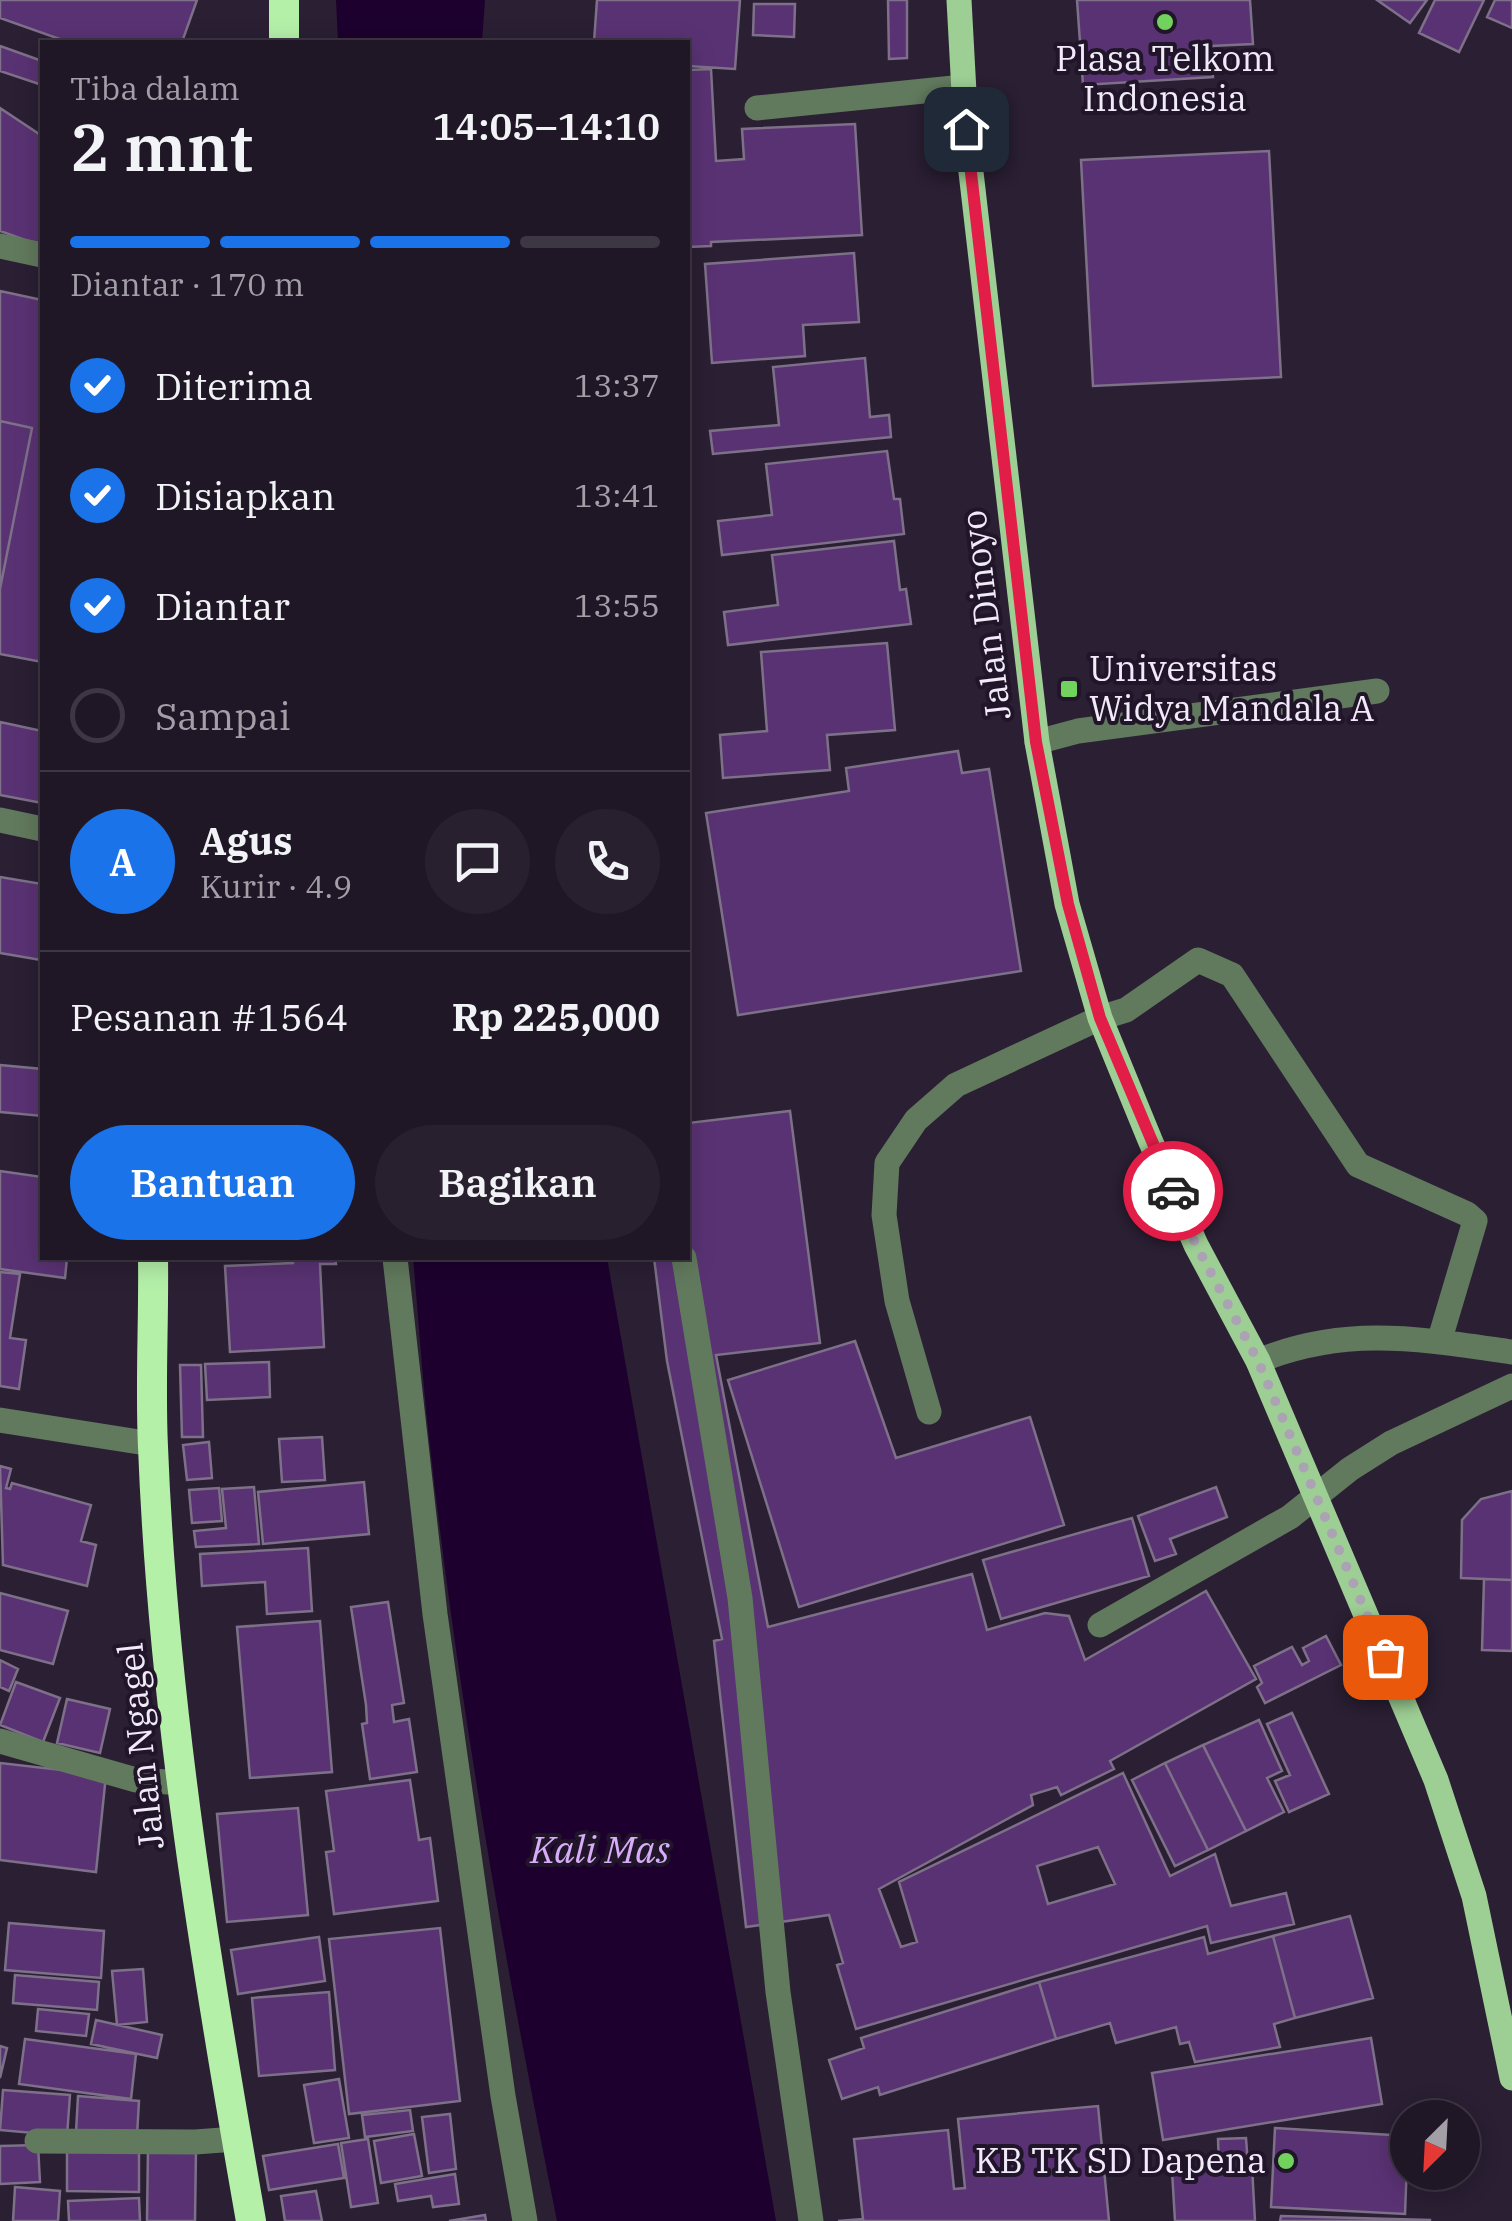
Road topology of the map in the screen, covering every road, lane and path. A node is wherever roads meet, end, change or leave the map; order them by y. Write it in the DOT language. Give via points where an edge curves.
graph roads {
  1 [pos="284,0"];
  2 [pos="959,0"];
  3 [pos="284,40"];
  4 [pos="963,86"];
  5 [pos="757,108"];
  6 [pos="0,246"];
  7 [pos="40,255"];
  8 [pos="1377,691"];
  9 [pos="1036,742"];
  10 [pos="0,820"];
  11 [pos="40,829"];
  12 [pos="1100,1018"];
  13 [pos="153,1260"];
  14 [pos="395,1260"];
  15 [pos="684,1260"];
  16 [pos="1439,1342"];
  17 [pos="1512,1352"];
  18 [pos="1258,1361"];
  19 [pos="1512,1386"];
  20 [pos="929,1412"];
  21 [pos="0,1420"];
  22 [pos="152,1444"];
  23 [pos="1316,1496"];
  24 [pos="1100,1625"];
  25 [pos="0,1741"];
  26 [pos="182,1783"];
  27 [pos="1512,2078"];
  28 [pos="236,2139"];
  29 [pos="37,2141"];
  30 [pos="251,2221"];
  31 [pos="525,2221"];
  32 [pos="812,2221"];
  1 -- 3 [label="highway"];
  2 -- 4 [label="main road, Jalan Dinoyo"];
  4 -- 5 [label="street"];
  4 -- 9 [label="main road, Jalan Dinoyo"];
  6 -- 7 [label="street"];
  8 -- 9 [label="street"];
  9 -- 12 [label="main road, Jalan Dinoyo" via="1068,904"];
  10 -- 11 [label="street"];
  12 -- 16 [label="street" via="1126,1010 1198,960 1232,975 1358,1165 1475,1220"];
  12 -- 18 [label="main road, Jalan Dinoyo" via="1196,1245"];
  12 -- 20 [label="street" via="956,1085 916,1120 887,1163 884,1215 897,1301"];
  13 -- 22 [label="highway, Jalan Ngagel"];
  14 -- 31 [label="street" via="434,1614"];
  15 -- 32 [label="street" via="740,1598 778,1992"];
  16 -- 17 [label="street"];
  16 -- 18 [label="street" via="1350,1338 1296,1346"];
  18 -- 23 [label="main road, Jalan Dinoyo"];
  19 -- 23 [label="street" via="1391,1442"];
  21 -- 22 [label="street"];
  22 -- 26 [label="highway, Jalan Ngagel"];
  23 -- 24 [label="street"];
  23 -- 27 [label="main road, Jalan Dinoyo" via="1436,1780 1474,1896"];
  25 -- 26 [label="street" via="136,1780"];
  26 -- 28 [label="highway, Jalan Ngagel"];
  28 -- 29 [label="street"];
  28 -- 30 [label="highway, Jalan Ngagel"];
}
